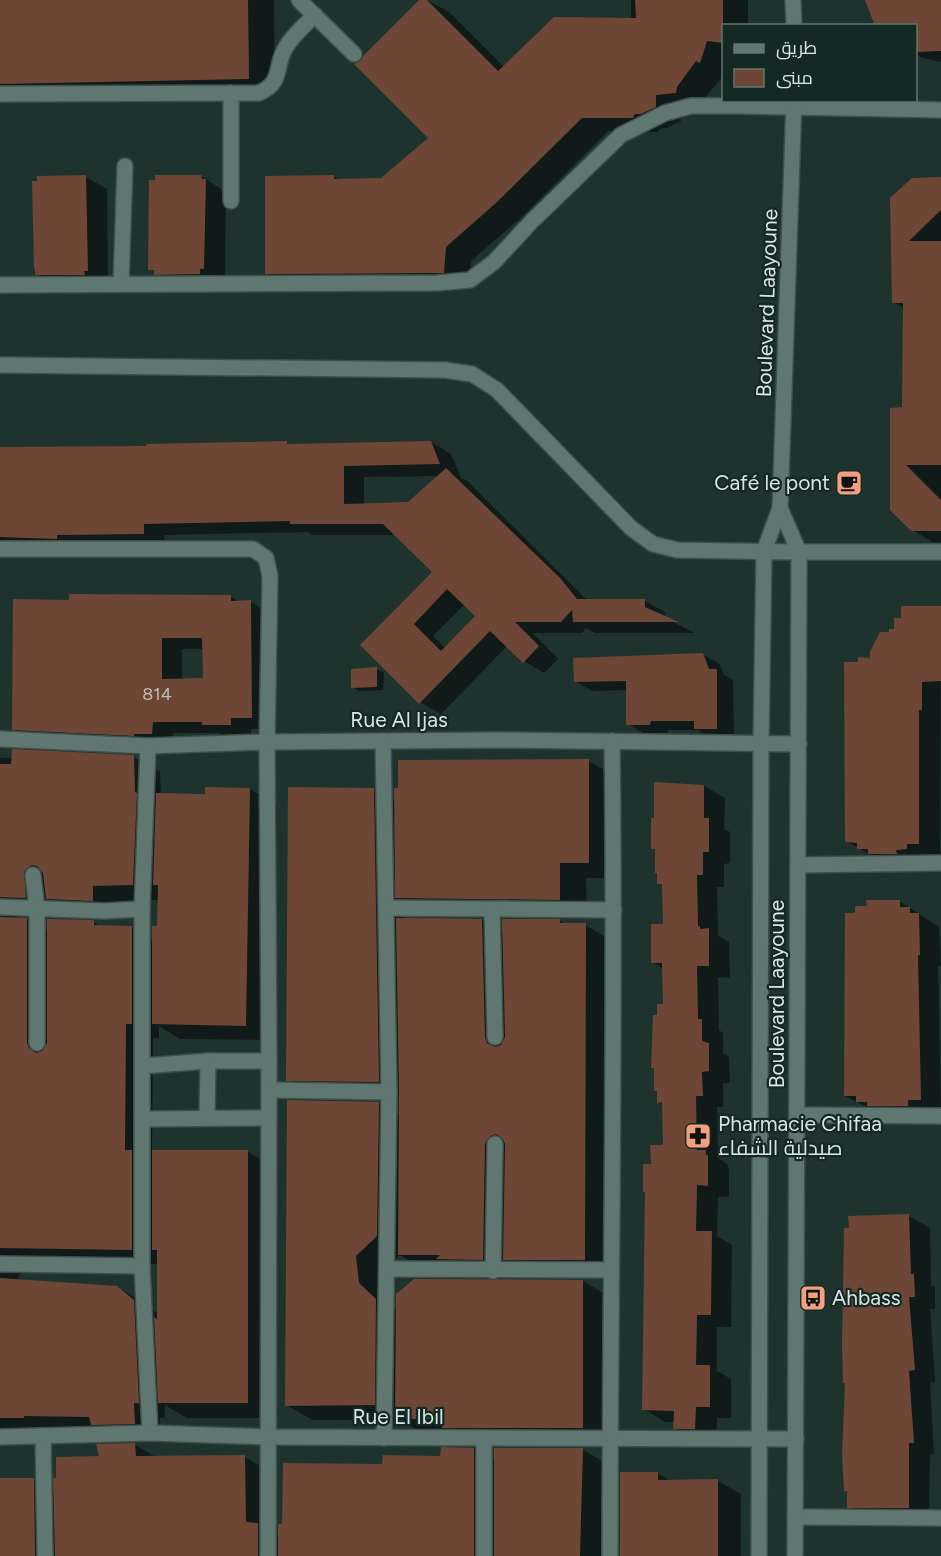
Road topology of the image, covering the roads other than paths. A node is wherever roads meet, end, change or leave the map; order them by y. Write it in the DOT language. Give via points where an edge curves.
graph roads {
  1 [pos="299,0"];
  2 [pos="793,0"];
  3 [pos="315,15"];
  4 [pos="794,24"];
  5 [pos="354,54"];
  6 [pos="231,93"];
  7 [pos="0,94"];
  8 [pos="794,103"];
  9 [pos="941,110"];
  10 [pos="125,166"];
  11 [pos="231,201"];
  12 [pos="121,284"];
  13 [pos="0,285"];
  14 [pos="0,365"];
  15 [pos="780,508"];
  16 [pos="0,549"];
  17 [pos="764,551"];
  18 [pos="799,552"];
  19 [pos="941,552"];
  20 [pos="0,739"];
  21 [pos="383,741"];
  22 [pos="612,741"];
  23 [pos="267,742"];
  24 [pos="761,744"];
  25 [pos="799,744"];
  26 [pos="148,746"];
  27 [pos="941,863"];
  28 [pos="798,865"];
  29 [pos="33,875"];
  30 [pos="0,908"];
  31 [pos="386,908"];
  32 [pos="37,909"];
  33 [pos="142,909"];
  34 [pos="492,910"];
  35 [pos="614,910"];
  36 [pos="495,1037"];
  37 [pos="37,1043"];
  38 [pos="208,1061"];
  39 [pos="269,1061"];
  40 [pos="143,1066"];
  41 [pos="269,1090"];
  42 [pos="389,1092"];
  43 [pos="798,1114"];
  44 [pos="941,1116"];
  45 [pos="207,1118"];
  46 [pos="268,1118"];
  47 [pos="142,1119"];
  48 [pos="495,1143"];
  49 [pos="0,1264"];
  50 [pos="142,1266"];
  51 [pos="388,1269"];
  52 [pos="493,1270"];
  53 [pos="610,1270"];
  54 [pos="150,1433"];
  55 [pos="43,1436"];
  56 [pos="0,1437"];
  57 [pos="268,1437"];
  58 [pos="384,1438"];
  59 [pos="484,1438"];
  60 [pos="610,1438"];
  61 [pos="759,1439"];
  62 [pos="796,1439"];
  63 [pos="795,1517"];
  64 [pos="941,1518"];
  65 [pos="45,1556"];
  66 [pos="268,1556"];
  67 [pos="484,1556"];
  68 [pos="610,1556"];
  69 [pos="759,1556"];
  70 [pos="795,1556"];
  1 -- 3 [label="street"];
  2 -- 4 [label="street"];
  3 -- 5 [label="street"];
  3 -- 6 [label="street" via="284,49 275,82 268,89 259,93"];
  6 -- 7 [label="street"];
  6 -- 11 [label="street"];
  8 -- 9 [label="street"];
  8 -- 12 [label="street" via="691,106 665,113 621,135 494,262 470,280"];
  8 -- 15 [label="street, Boulevard Laayoune"];
  10 -- 12 [label="street"];
  12 -- 13 [label="street"];
  14 -- 17 [label="street" via="444,370 472,374 497,390 630,528 653,544 677,550"];
  15 -- 17 [label="street, Boulevard Laayoune"];
  15 -- 18 [label="street, Boulevard Laayoune"];
  16 -- 23 [label="street" via="253,549 266,558 270,576"];
  17 -- 18 [label="street"];
  17 -- 24 [label="street, Boulevard Laayoune"];
  18 -- 19 [label="street"];
  18 -- 25 [label="street, Boulevard Laayoune"];
  20 -- 26 [label="street, Rue Al Ijas"];
  21 -- 22 [label="street, Rue Al Ijas"];
  21 -- 23 [label="street, Rue Al Ijas"];
  21 -- 31 [label="street"];
  22 -- 24 [label="street, Rue Al Ijas"];
  22 -- 35 [label="street"];
  23 -- 26 [label="street, Rue Al Ijas"];
  23 -- 39 [label="street"];
  24 -- 25 [label="street, Rue Al Ijas"];
  24 -- 61 [label="street, Boulevard Laayoune"];
  25 -- 28 [label="street, Boulevard Laayoune"];
  26 -- 33 [label="street"];
  27 -- 28 [label="street"];
  28 -- 43 [label="street, Boulevard Laayoune"];
  29 -- 32 [label="street"];
  30 -- 32 [label="street"];
  31 -- 34 [label="street"];
  31 -- 42 [label="street"];
  32 -- 33 [label="street"];
  32 -- 37 [label="street"];
  33 -- 40 [label="street"];
  34 -- 35 [label="street"];
  34 -- 36 [label="street"];
  35 -- 53 [label="street"];
  38 -- 39 [label="street"];
  38 -- 40 [label="street"];
  38 -- 45 [label="street"];
  39 -- 41 [label="street"];
  40 -- 47 [label="street"];
  41 -- 42 [label="street"];
  41 -- 46 [label="street"];
  42 -- 51 [label="street"];
  43 -- 44 [label="street"];
  43 -- 62 [label="street, Boulevard Laayoune"];
  45 -- 46 [label="street"];
  45 -- 47 [label="street"];
  46 -- 57 [label="street"];
  47 -- 50 [label="street"];
  48 -- 52 [label="street"];
  49 -- 50 [label="street"];
  50 -- 54 [label="street"];
  51 -- 52 [label="street"];
  51 -- 58 [label="street"];
  52 -- 53 [label="street"];
  53 -- 60 [label="street"];
  54 -- 55 [label="street, Rue El Ibil"];
  54 -- 57 [label="street, Rue El Ibil"];
  55 -- 56 [label="street, Rue El Ibil"];
  55 -- 65 [label="street"];
  57 -- 58 [label="street, Rue El Ibil"];
  57 -- 66 [label="street"];
  58 -- 59 [label="street, Rue El Ibil"];
  59 -- 60 [label="street, Rue El Ibil"];
  59 -- 67 [label="street"];
  60 -- 61 [label="street, Rue El Ibil"];
  60 -- 68 [label="street"];
  61 -- 62 [label="street, Rue El Ibil"];
  61 -- 69 [label="street, Boulevard Laayoune"];
  62 -- 63 [label="street, Boulevard Laayoune"];
  63 -- 64 [label="street"];
  63 -- 70 [label="street, Boulevard Laayoune"];
}
